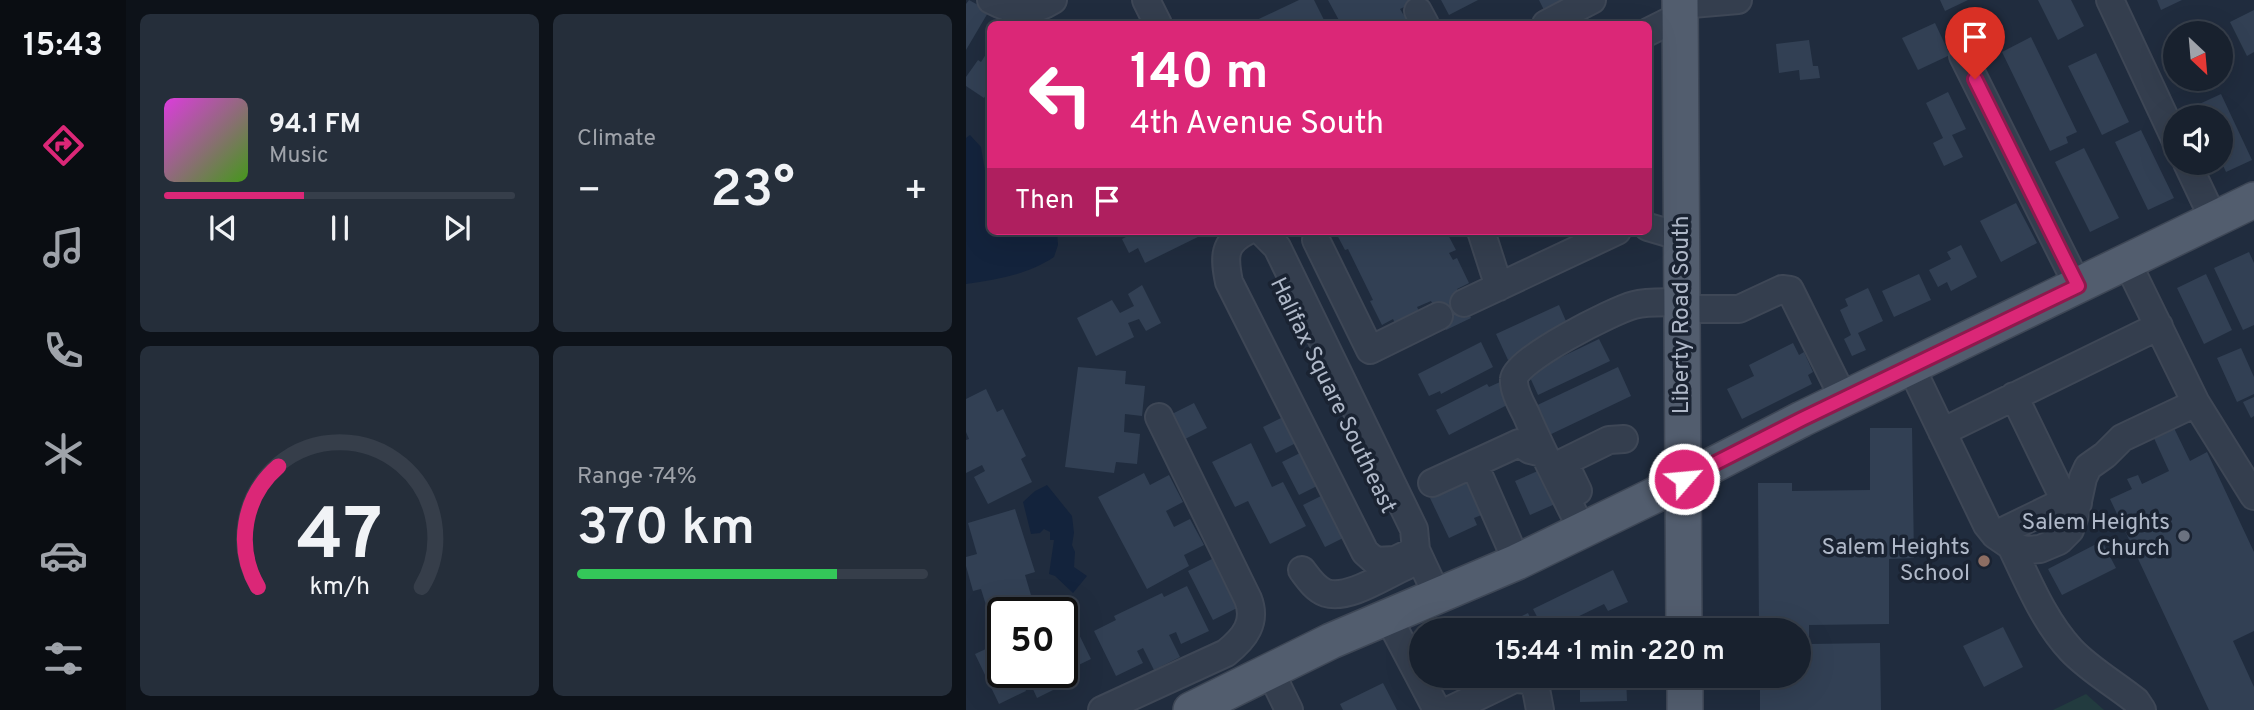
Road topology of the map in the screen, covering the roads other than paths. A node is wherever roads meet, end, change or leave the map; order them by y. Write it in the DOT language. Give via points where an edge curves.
graph roads {
  1 [pos="991,0"];
  2 [pos="1053,0"];
  3 [pos="1146,0"];
  4 [pos="1592,0"];
  5 [pos="1738,0"];
  6 [pos="2110,0"];
  7 [pos="1680,7"];
  8 [pos="1156,21"];
  9 [pos="1552,21"];
  10 [pos="1652,29"];
  11 [pos="1963,56"];
  12 [pos="2163,113"];
  13 [pos="2193,175"];
  14 [pos="2254,200"];
  15 [pos="2214,220"];
  16 [pos="1652,229"];
  17 [pos="1243,235"];
  18 [pos="1258,235"];
  19 [pos="1487,235"];
  20 [pos="1609,235"];
  21 [pos="1682,237"];
  22 [pos="1316,240"];
  23 [pos="2127,262"];
  24 [pos="2078,286"];
  25 [pos="1499,287"];
  26 [pos="1464,303"];
  27 [pos="1682,305"];
  28 [pos="1439,316"];
  29 [pos="2159,326"];
  30 [pos="1911,367"];
  31 [pos="2014,396"];
  32 [pos="1844,398"];
  33 [pos="2196,403"];
  34 [pos="1159,417"];
  35 [pos="1942,432"];
  36 [pos="1624,439"];
  37 [pos="1531,448"];
  38 [pos="1474,464"];
  39 [pos="1684,479"];
  40 [pos="1432,483"];
  41 [pos="2254,495"];
  42 [pos="2072,502"];
  43 [pos="1588,527"];
  44 [pos="2003,540"];
  45 [pos="1418,556"];
  46 [pos="1517,562"];
  47 [pos="1302,570"];
  48 [pos="1437,595"];
  49 [pos="1388,617"];
  50 [pos="1684,618"];
  51 [pos="1270,671"];
  52 [pos="1685,688"];
  53 [pos="1108,709"];
  54 [pos="1191,710"];
  55 [pos="1289,710"];
  56 [pos="1437,710"];
  57 [pos="1450,710"];
  58 [pos="1540,710"];
  59 [pos="1685,710"];
  60 [pos="2141,710"];
  1 -- 2 [label="street" via="1019,11"];
  3 -- 8 [label="street"];
  4 -- 9 [label="street"];
  5 -- 7 [label="street"];
  6 -- 12 [label="street"];
  7 -- 10 [label="street"];
  7 -- 21 [label="main road, Liberty Road South"];
  11 -- 24 [label="street"];
  13 -- 15 [label="street"];
  14 -- 15 [label="main road"];
  15 -- 23 [label="main road"];
  16 -- 21 [label="street"];
  17 -- 45 [label="street" via="1230,242 1229,282 1365,552 1375,561 1387,562"];
  18 -- 45 [label="street, Halifax Square Southeast" via="1399,536"];
  19 -- 25 [label="street"];
  20 -- 25 [label="street"];
  21 -- 27 [label="main road, Liberty Road South"];
  22 -- 28 [label="street" via="1370,350"];
  23 -- 24 [label="main road"];
  23 -- 29 [label="street"];
  24 -- 30 [label="main road"];
  25 -- 26 [label="street"];
  27 -- 32 [label="street" via="1739,309 1782,289 1790,290"];
  27 -- 37 [label="street" via="1634,305 1584,326 1515,372 1513,382"];
  27 -- 39 [label="main road, Liberty Road South"];
  29 -- 31 [label="street"];
  29 -- 33 [label="street"];
  30 -- 32 [label="main road"];
  30 -- 35 [label="street"];
  31 -- 35 [label="street"];
  31 -- 42 [label="street"];
  32 -- 39 [label="main road"];
  33 -- 41 [label="street"];
  33 -- 42 [label="street" via="2122,438 2088,467"];
  34 -- 53 [label="street" via="1248,599 1253,618 1226,653"];
  35 -- 44 [label="street" via="1987,525"];
  36 -- 43 [label="street" via="1609,440 1564,462"];
  37 -- 38 [label="street"];
  37 -- 43 [label="street"];
  38 -- 40 [label="street"];
  38 -- 46 [label="street"];
  39 -- 43 [label="main road"];
  39 -- 50 [label="main road, Liberty Road South"];
  42 -- 44 [label="street"];
  43 -- 46 [label="main road"];
  44 -- 60 [label="street" via="2071,650 2136,701"];
  45 -- 47 [label="street" via="1347,594 1326,593"];
  45 -- 48 [label="street, Halifax Square Southeast"];
  46 -- 48 [label="main road"];
  48 -- 49 [label="main road"];
  49 -- 51 [label="main road"];
  49 -- 56 [label="street"];
  51 -- 54 [label="main road"];
  51 -- 55 [label="street"];
  52 -- 59 [label="main road"];
  57 -- 58 [label="street" via="1514,679 1529,680 1536,688"];
}
